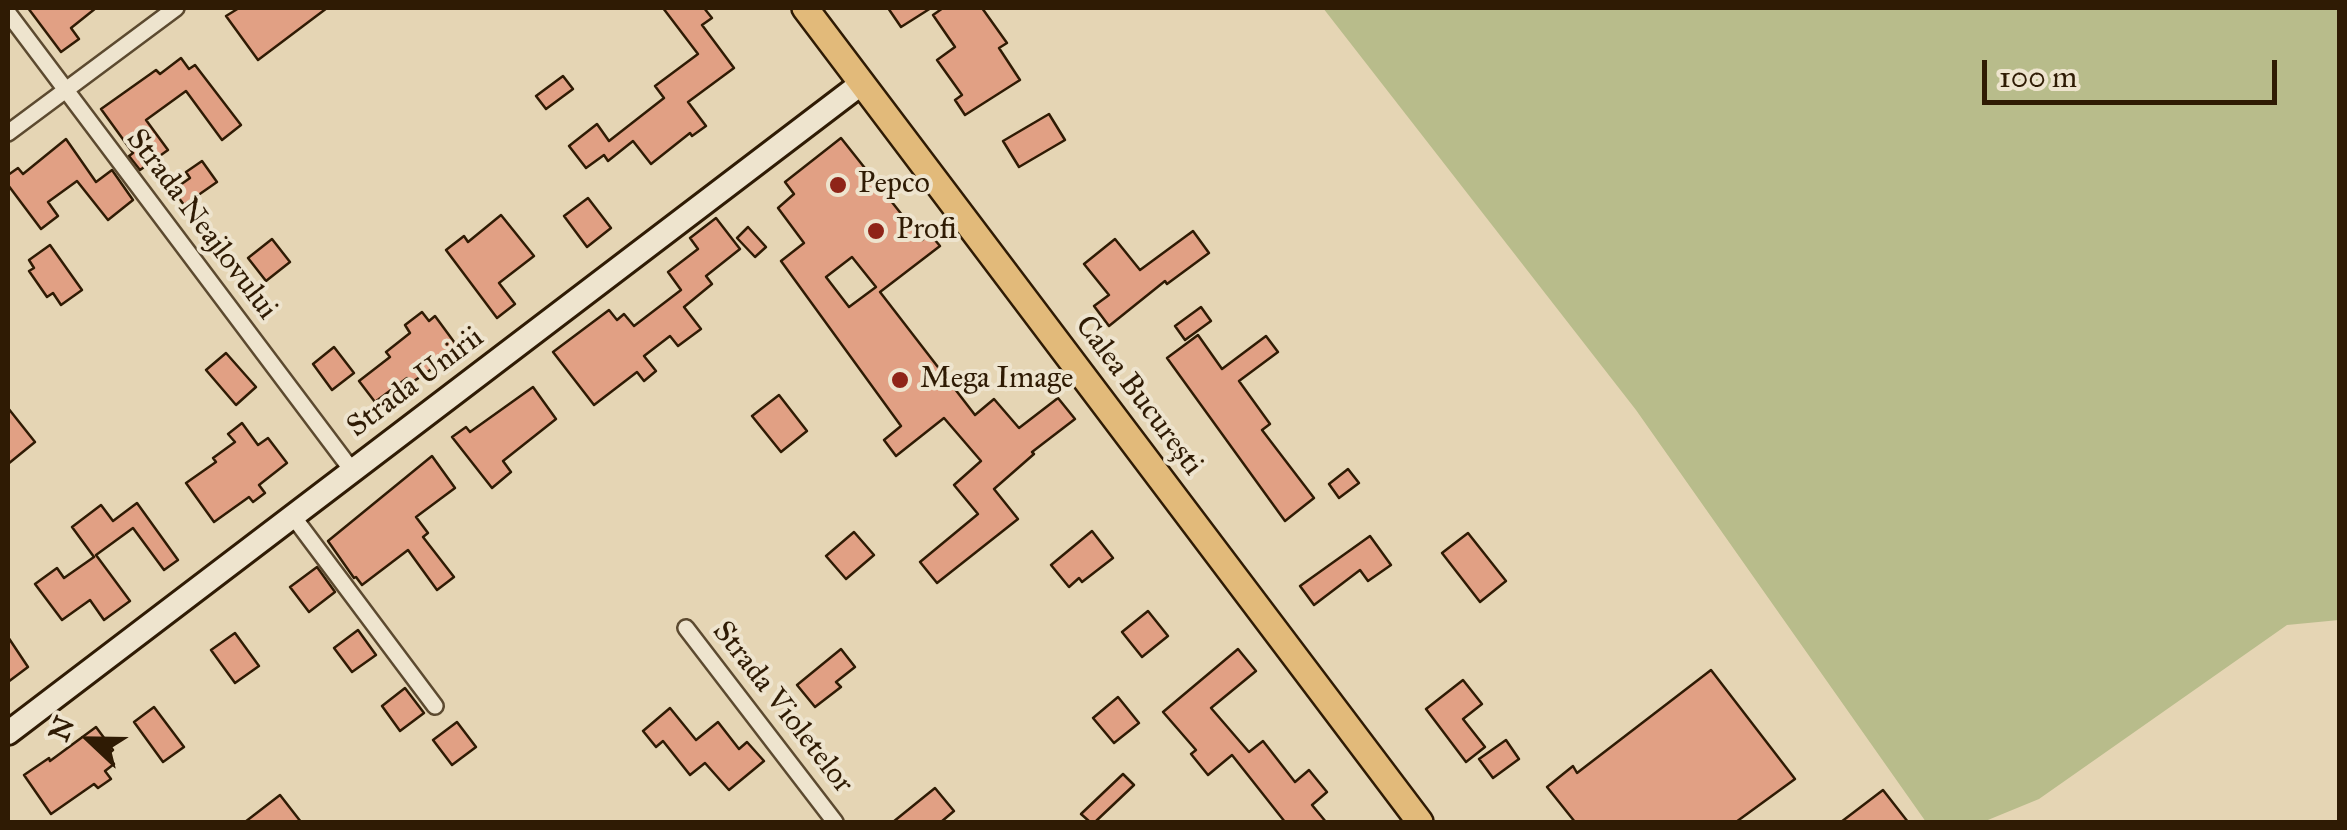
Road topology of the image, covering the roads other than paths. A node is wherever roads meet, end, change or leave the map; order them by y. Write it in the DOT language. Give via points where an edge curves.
graph roads {
  1 [pos="176,8"];
  2 [pos="805,8"];
  3 [pos="8,13"];
  4 [pos="862,84"];
  5 [pos="65,90"];
  6 [pos="8,133"];
  7 [pos="352,469"];
  8 [pos="292,515"];
  9 [pos="686,628"];
  10 [pos="434,706"];
  11 [pos="8,733"];
  12 [pos="836,822"];
  13 [pos="1420,822"];
  1 -- 5 [label="street"];
  2 -- 4 [label="main road, Calea București"];
  3 -- 5 [label="street, Strada Neajlovului"];
  4 -- 7 [label="main road, Strada Unirii"];
  4 -- 13 [label="main road, Calea București"];
  5 -- 6 [label="street"];
  5 -- 7 [label="street, Strada Neajlovului"];
  7 -- 8 [label="main road, Strada Unirii"];
  8 -- 10 [label="street"];
  8 -- 11 [label="main road, Strada Unirii"];
  9 -- 12 [label="street, Strada Violetelor"];
}
